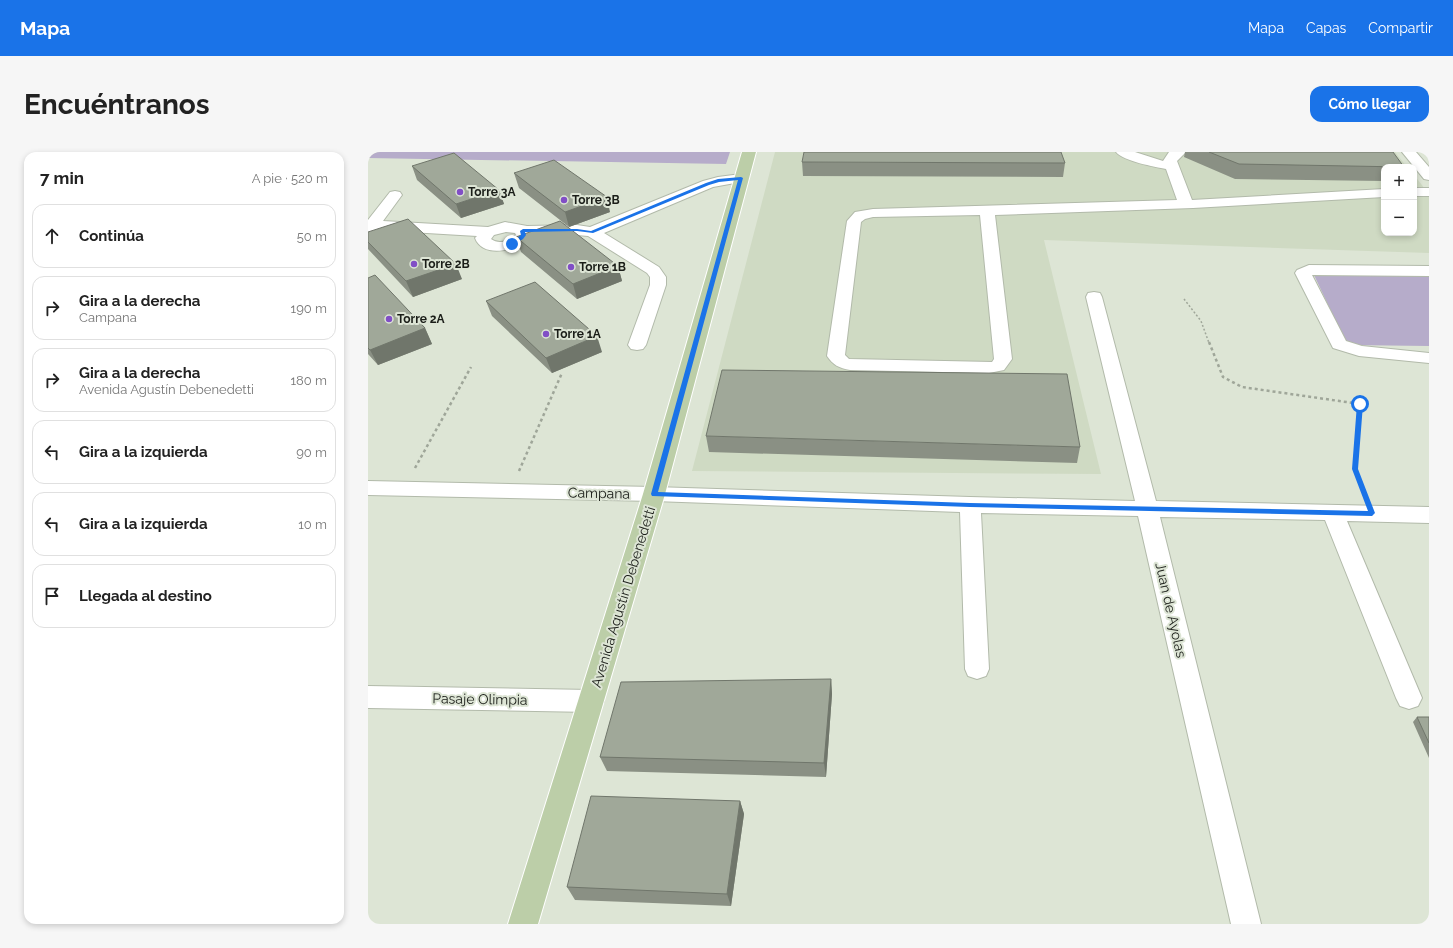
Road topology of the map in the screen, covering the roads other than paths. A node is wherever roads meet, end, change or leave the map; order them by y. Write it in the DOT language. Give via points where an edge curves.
graph roads {
  1 [pos="749,152"];
  2 [pos="1123,152"];
  3 [pos="1179,152"];
  4 [pos="1409,152"];
  5 [pos="1173,167"];
  6 [pos="1429,176"];
  7 [pos="741,178"];
  8 [pos="1417,192"];
  9 [pos="1429,192"];
  10 [pos="1381,194"];
  11 [pos="395,195"];
  12 [pos="1186,204"];
  13 [pos="987,210"];
  14 [pos="370,227"];
  15 [pos="592,232"];
  16 [pos="1429,271"];
  17 [pos="1094,297"];
  18 [pos="637,345"];
  19 [pos="1429,358"];
  20 [pos="368,488"];
  21 [pos="654,494"];
  22 [pos="970,505"];
  23 [pos="1147,508"];
  24 [pos="1333,513"];
  25 [pos="1429,515"];
  26 [pos="977,668"];
  27 [pos="368,697"];
  28 [pos="1409,698"];
  29 [pos="591,700"];
  30 [pos="523,924"];
  31 [pos="1246,924"];
  1 -- 7 [label="main road, Avenida Agustín Debenedetti"];
  2 -- 5 [label="street"];
  3 -- 5 [label="street" via="1172,156 1170,161"];
  4 -- 6 [label="street"];
  5 -- 12 [label="street"];
  7 -- 15 [label="street" via="718,180"];
  7 -- 21 [label="main road, Avenida Agustín Debenedetti"];
  8 -- 9 [label="street"];
  10 -- 12 [label="street"];
  11 -- 14 [label="street"];
  12 -- 13 [label="street"];
  13 -- 13 [label="street" via="873,213 860,215 854,221 836,356 843,363 858,366 998,366 1003,359"];
  14 -- 15 [label="street" via="489,232 505,227 516,227 523,231"];
  15 -- 18 [label="street" via="652,270 658,277 658,285"];
  16 -- 19 [label="street" via="1309,270 1303,273 1339,344 1358,351"];
  17 -- 23 [label="street, Juan de Ayolas"];
  20 -- 21 [label="street, Campana"];
  21 -- 22 [label="street, Campana"];
  21 -- 29 [label="main road, Avenida Agustín Debenedetti"];
  22 -- 23 [label="street, Campana"];
  22 -- 26 [label="street"];
  23 -- 24 [label="street, Campana"];
  23 -- 31 [label="street, Juan de Ayolas"];
  24 -- 25 [label="street, Campana"];
  24 -- 28 [label="street"];
  27 -- 29 [label="street, Pasaje Olimpia"];
  29 -- 30 [label="main road, Avenida Agustín Debenedetti"];
}
